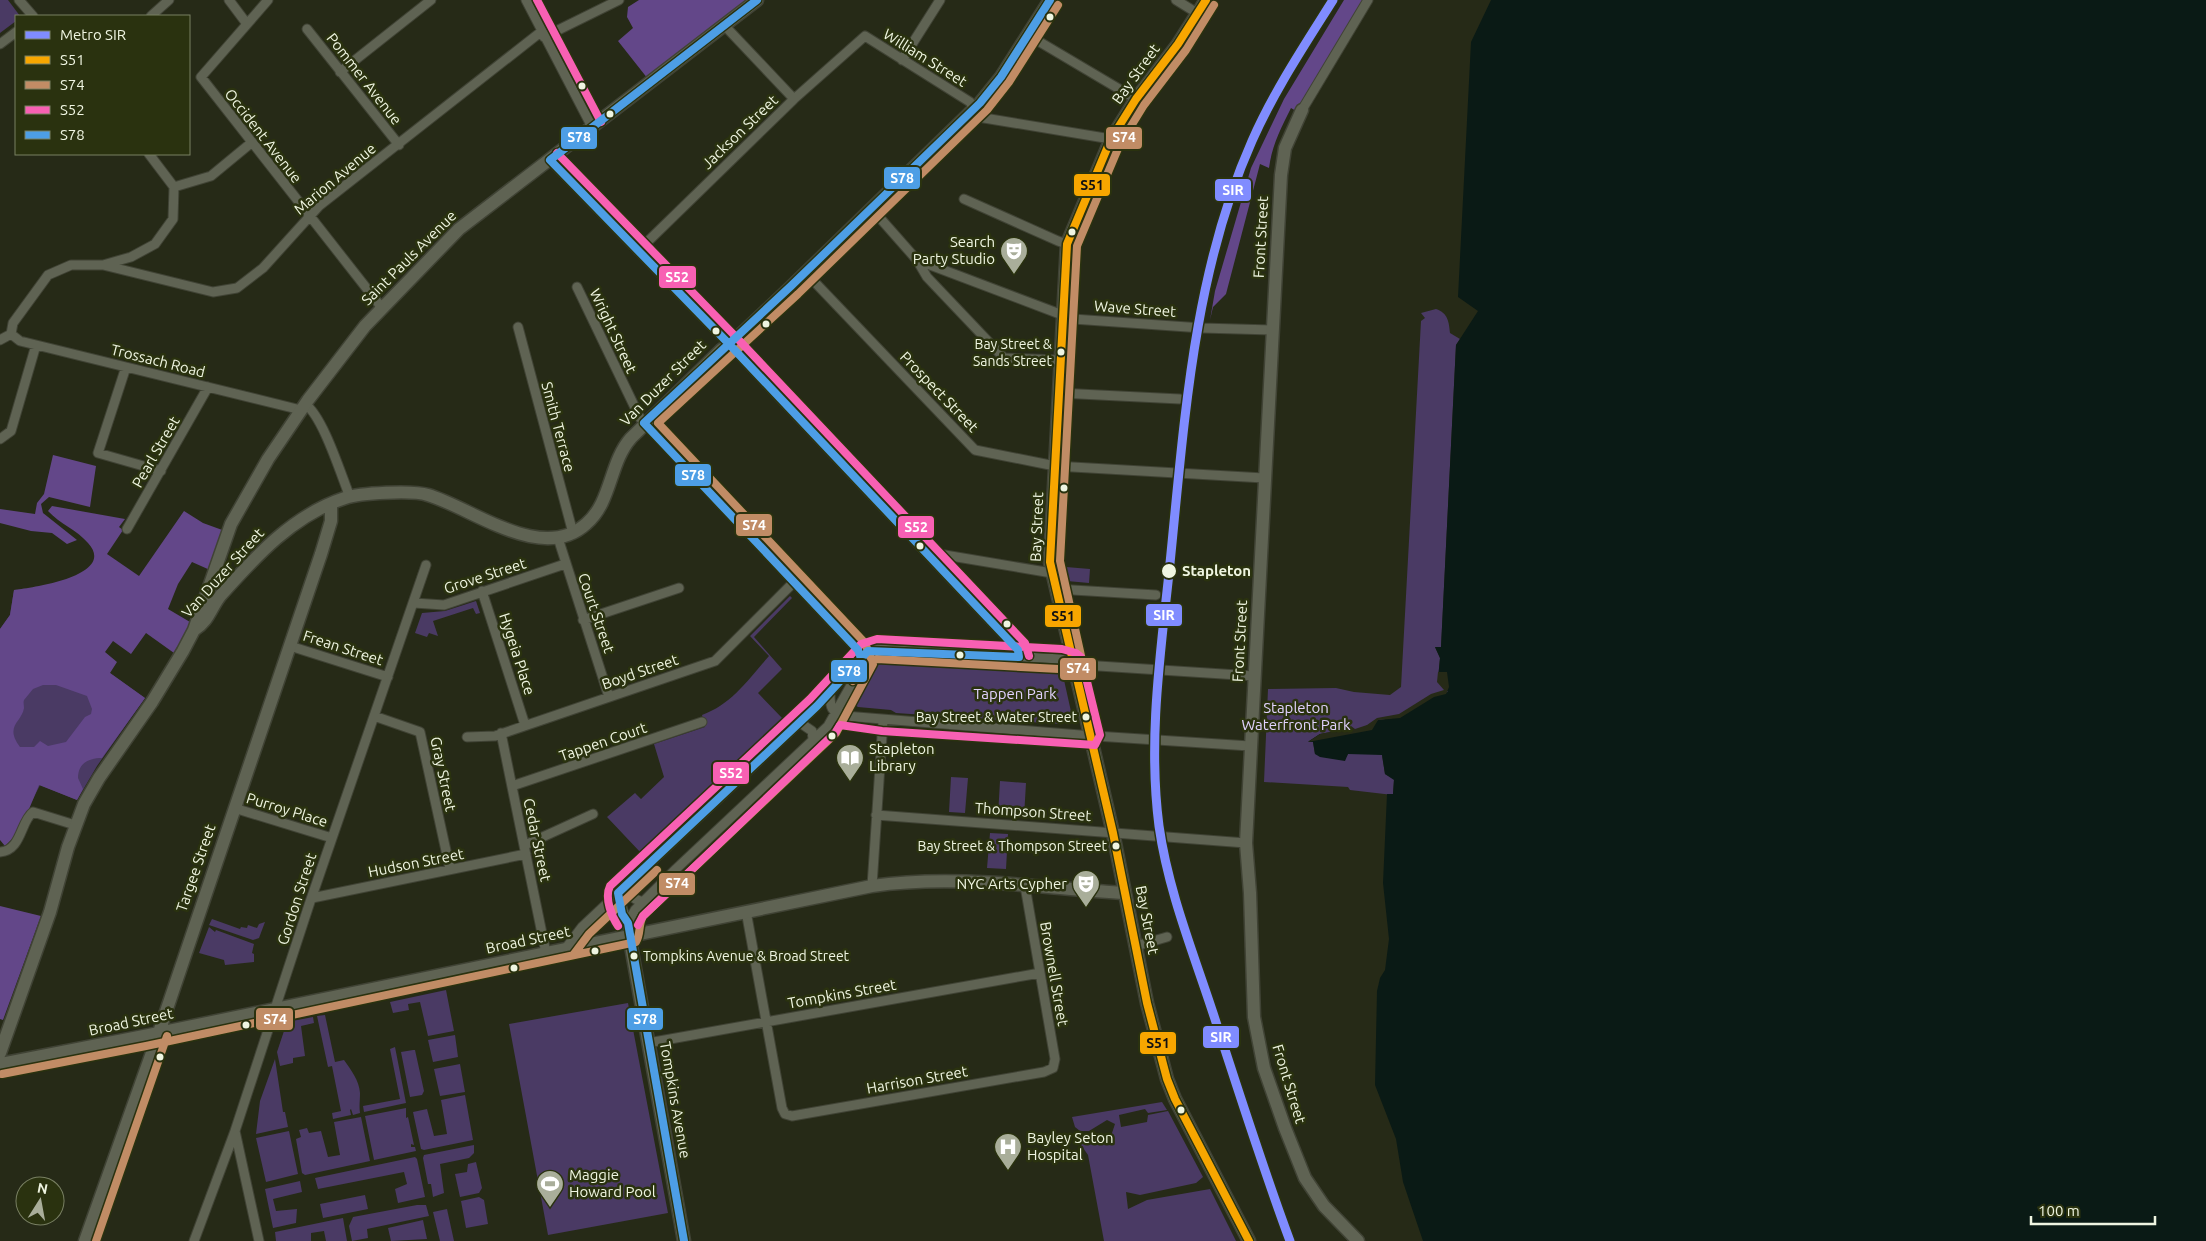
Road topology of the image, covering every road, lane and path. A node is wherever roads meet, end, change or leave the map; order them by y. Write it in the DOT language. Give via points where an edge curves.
graph roads {
  1 [pos="19,0"];
  2 [pos="169,0"];
  3 [pos="229,0"];
  4 [pos="268,0"];
  5 [pos="431,0"];
  6 [pos="526,0"];
  7 [pos="619,0"];
  8 [pos="756,0"];
  9 [pos="940,0"];
  10 [pos="1050,0"];
  11 [pos="1176,0"];
  12 [pos="1206,0"];
  13 [pos="1368,0"];
  14 [pos="1197,13"];
  15 [pos="32,15"];
  16 [pos="151,15"];
  17 [pos="247,24"];
  18 [pos="724,26"];
  19 [pos="307,29"];
  20 [pos="15,33"];
  21 [pos="543,34"];
  22 [pos="1028,35"];
  23 [pos="865,36"];
  24 [pos="0,44"];
  25 [pos="902,60"];
  26 [pos="340,72"];
  27 [pos="1136,99"];
  28 [pos="794,100"];
  29 [pos="974,109"];
  30 [pos="1302,110"];
  31 [pos="592,127"];
  32 [pos="1111,139"];
  33 [pos="251,143"];
  34 [pos="399,145"];
  35 [pos="150,155"];
  36 [pos="550,160"];
  37 [pos="174,187"];
  38 [pos="964,199"];
  39 [pos="872,209"];
  40 [pos="309,216"];
  41 [pos="1067,244"];
  42 [pos="638,250"];
  43 [pos="917,260"];
  44 [pos="103,265"];
  45 [pos="806,273"];
  46 [pos="577,287"];
  47 [pos="382,308"];
  48 [pos="1063,316"];
  49 [pos="518,327"];
  50 [pos="1272,330"];
  51 [pos="11,334"];
  52 [pos="0,340"];
  53 [pos="729,344"];
  54 [pos="36,345"];
  55 [pos="1060,360"];
  56 [pos="126,367"];
  57 [pos="208,387"];
  58 [pos="1058,393"];
  59 [pos="1180,400"];
  60 [pos="303,407"];
  61 [pos="644,423"];
  62 [pos="0,439"];
  63 [pos="1055,466"];
  64 [pos="161,472"];
  65 [pos="1264,478"];
  66 [pos="350,497"];
  67 [pos="331,504"];
  68 [pos="126,529"];
  69 [pos="573,533"];
  70 [pos="558,538"];
  71 [pos="927,552"];
  72 [pos="565,564"];
  73 [pos="426,565"];
  74 [pos="1052,573"];
  75 [pos="793,583"];
  76 [pos="679,588"];
  77 [pos="1056,589"];
  78 [pos="482,591"];
  79 [pos="1156,595"];
  80 [pos="414,603"];
  81 [pos="583,620"];
  82 [pos="194,630"];
  83 [pos="290,646"];
  84 [pos="862,656"];
  85 [pos="1019,657"];
  86 [pos="1072,662"];
  87 [pos="1254,676"];
  88 [pos="388,677"];
  89 [pos="830,693"];
  90 [pos="609,697"];
  91 [pos="835,714"];
  92 [pos="374,716"];
  93 [pos="883,721"];
  94 [pos="702,722"];
  95 [pos="799,722"];
  96 [pos="526,725"];
  97 [pos="501,733"];
  98 [pos="1090,736"];
  99 [pos="467,737"];
  100 [pos="813,739"];
  101 [pos="1250,746"];
  102 [pos="512,786"];
  103 [pos="234,808"];
  104 [pos="593,814"];
  105 [pos="876,815"];
  106 [pos="75,825"];
  107 [pos="1114,833"];
  108 [pos="332,838"];
  109 [pos="1246,843"];
  110 [pos="525,849"];
  111 [pos="0,852"];
  112 [pos="450,870"];
  113 [pos="627,886"];
  114 [pos="872,886"];
  115 [pos="1025,886"];
  116 [pos="618,893"];
  117 [pos="1125,893"];
  118 [pos="312,898"];
  119 [pos="643,902"];
  120 [pos="746,911"];
  121 [pos="628,929"];
  122 [pos="1167,937"];
  123 [pos="1136,946"];
  124 [pos="566,948"];
  125 [pos="546,953"];
  126 [pos="1040,972"];
  127 [pos="275,1008"];
  128 [pos="766,1021"];
  129 [pos="158,1033"];
  130 [pos="648,1043"];
  131 [pos="0,1053"];
  132 [pos="0,1064"];
  133 [pos="1053,1068"];
  134 [pos="235,1131"];
  135 [pos="85,1241"];
  136 [pos="194,1241"];
  137 [pos="259,1241"];
  138 [pos="684,1241"];
  139 [pos="1250,1241"];
  140 [pos="1358,1241"];
  1 -- 15 [label="street"];
  2 -- 16 [label="street"];
  3 -- 17 [label="street"];
  4 -- 17 [label="street"];
  5 -- 26 [label="street"];
  6 -- 21 [label="street"];
  7 -- 21 [label="street, Marion Avenue"];
  8 -- 18 [label="main road, Saint Pauls Avenue"];
  9 -- 25 [label="street"];
  10 -- 22 [label="main road, Van Duzer Street"];
  11 -- 14 [label="street"];
  12 -- 14 [label="main road, Bay Street"];
  13 -- 30 [label="street"];
  14 -- 27 [label="main road, Bay Street"];
  17 -- 33 [label="street, Occident Avenue" via="202,73 203,81"];
  18 -- 28 [label="street"];
  18 -- 31 [label="main road, Saint Pauls Avenue"];
  19 -- 26 [label="street, Pommer Avenue"];
  20 -- 24 [label="street"];
  21 -- 31 [label="street"];
  21 -- 34 [label="street, Marion Avenue"];
  22 -- 27 [label="street"];
  22 -- 29 [label="main road, Van Duzer Street" via="993,89"];
  23 -- 25 [label="street, William Street"];
  23 -- 28 [label="street, Jackson Street"];
  25 -- 29 [label="street, William Street" via="965,99"];
  26 -- 34 [label="street, Pommer Avenue"];
  27 -- 32 [label="main road, Bay Street"];
  28 -- 42 [label="street, Jackson Street"];
  29 -- 32 [label="street, William Street" via="978,117"];
  29 -- 39 [label="main road, Van Duzer Street"];
  30 -- 50 [label="main road, Front Street" via="1282,159"];
  31 -- 36 [label="main road, Saint Pauls Avenue"];
  32 -- 41 [label="main road, Bay Street"];
  33 -- 37 [label="street" via="211,176"];
  33 -- 40 [label="street, Occident Avenue"];
  34 -- 40 [label="street, Marion Avenue"];
  35 -- 37 [label="street"];
  36 -- 42 [label="street"];
  36 -- 47 [label="main road, Saint Pauls Avenue" via="459,229"];
  37 -- 44 [label="street" via="173,219 155,244 130,257"];
  38 -- 41 [label="street"];
  39 -- 43 [label="street"];
  39 -- 45 [label="main road, Van Duzer Street"];
  40 -- 44 [label="street, Marion Avenue" via="263,268 237,288 213,292"];
  40 -- 47 [label="street, Occident Avenue"];
  41 -- 48 [label="main road, Bay Street"];
  42 -- 53 [label="street"];
  43 -- 48 [label="street, Wave Street"];
  43 -- 55 [label="street" via="927,276 1004,358"];
  44 -- 51 [label="street" via="71,265 48,276 13,323"];
  45 -- 53 [label="main road, Van Duzer Street"];
  45 -- 63 [label="street, Prospect Street" via="975,450"];
  46 -- 61 [label="street, Wright Street"];
  47 -- 60 [label="main road, Saint Pauls Avenue"];
  48 -- 50 [label="street, Wave Street" via="1202,328"];
  48 -- 55 [label="main road, Bay Street"];
  49 -- 69 [label="street, Smith Terrace"];
  50 -- 65 [label="main road, Front Street"];
  51 -- 52 [label="street"];
  51 -- 54 [label="street, Trossach Road" via="18,340"];
  53 -- 61 [label="main road, Van Duzer Street"];
  53 -- 71 [label="street"];
  54 -- 56 [label="street, Trossach Road"];
  54 -- 62 [label="street" via="11,431"];
  55 -- 58 [label="main road, Bay Street"];
  56 -- 57 [label="street, Trossach Road"];
  56 -- 64 [label="street" via="98,453"];
  57 -- 60 [label="street, Trossach Road"];
  57 -- 64 [label="street, Pearl Street"];
  58 -- 59 [label="street"];
  58 -- 63 [label="main road, Bay Street"];
  60 -- 66 [label="street" via="312,409 320,422"];
  60 -- 82 [label="main road, Saint Pauls Avenue" via="268,459 231,524"];
  61 -- 69 [label="main road, Van Duzer Street" via="622,450 597,512"];
  61 -- 75 [label="street, Wright Street"];
  63 -- 65 [label="street, Prospect Street"];
  63 -- 74 [label="main road, Bay Street"];
  64 -- 68 [label="street, Pearl Street"];
  65 -- 87 [label="main road, Front Street"];
  66 -- 67 [label="main road, Van Duzer Street"];
  66 -- 70 [label="main road, Van Duzer Street" via="422,493 512,531"];
  67 -- 82 [label="main road, Van Duzer Street" via="281,533 223,593 211,615"];
  67 -- 83 [label="main road, Targee Street" via="331,521"];
  69 -- 70 [label="main road, Van Duzer Street"];
  70 -- 72 [label="street, Court Street"];
  71 -- 74 [label="street"];
  71 -- 85 [label="street" via="1018,650"];
  72 -- 78 [label="street, Grove Street"];
  72 -- 81 [label="street, Court Street"];
  73 -- 80 [label="street, Gordon Street"];
  74 -- 77 [label="main road, Bay Street"];
  75 -- 84 [label="street, Wright Street"];
  75 -- 90 [label="street, Boyd Street" via="715,661"];
  76 -- 81 [label="street"];
  77 -- 79 [label="street"];
  77 -- 86 [label="main road, Bay Street"];
  78 -- 80 [label="street, Grove Street" via="444,605"];
  78 -- 96 [label="street, Hygeia Place"];
  80 -- 88 [label="street, Gordon Street"];
  81 -- 90 [label="street, Court Street"];
  82 -- 106 [label="main road, Van Duzer Street" via="159,692 94,785"];
  83 -- 88 [label="street, Frean Street"];
  83 -- 103 [label="main road, Targee Street"];
  84 -- 85 [label="street" via="876,649"];
  84 -- 89 [label="street"];
  84 -- 91 [label="street" via="863,664"];
  85 -- 86 [label="street"];
  86 -- 87 [label="street"];
  86 -- 98 [label="main road, Bay Street"];
  87 -- 101 [label="main road, Front Street"];
  88 -- 92 [label="street, Gordon Street"];
  89 -- 91 [label="street" via="830,704"];
  89 -- 95 [label="street"];
  90 -- 96 [label="street, Boyd Street"];
  91 -- 93 [label="street"];
  91 -- 100 [label="street" via="828,726"];
  92 -- 108 [label="street, Gordon Street"];
  92 -- 112 [label="street, Gray Street" via="420,732"];
  93 -- 98 [label="street"];
  93 -- 105 [label="street"];
  94 -- 102 [label="street, Tappen Court"];
  95 -- 100 [label="street" via="809,728"];
  95 -- 113 [label="street"];
  96 -- 97 [label="street, Boyd Street"];
  97 -- 99 [label="street, Boyd Street"];
  97 -- 102 [label="street, Cedar Street"];
  98 -- 101 [label="street"];
  98 -- 107 [label="main road, Bay Street"];
  100 -- 119 [label="street"];
  101 -- 109 [label="main road, Front Street"];
  102 -- 110 [label="street, Cedar Street"];
  103 -- 108 [label="street, Purroy Place"];
  103 -- 129 [label="main road, Targee Street"];
  104 -- 110 [label="street, Hudson Street"];
  105 -- 107 [label="street, Thompson Street"];
  105 -- 114 [label="street"];
  106 -- 111 [label="street" via="33,812 16,842 7,851"];
  106 -- 131 [label="main road, Van Duzer Street" via="50,912"];
  107 -- 109 [label="street, Thompson Street"];
  107 -- 117 [label="main road, Bay Street"];
  108 -- 118 [label="street, Gordon Street"];
  109 -- 140 [label="main road, Front Street" via="1254,1017 1264,1068 1306,1178 1324,1206"];
  110 -- 112 [label="street, Hudson Street"];
  110 -- 125 [label="street, Cedar Street"];
  112 -- 118 [label="street, Hudson Street"];
  113 -- 116 [label="street"];
  113 -- 119 [label="street" via="628,894"];
  114 -- 115 [label="main road, Broad Street" via="910,880 946,880"];
  114 -- 120 [label="main road, Broad Street"];
  115 -- 117 [label="main road, Broad Street"];
  115 -- 126 [label="street, Brownell Street"];
  116 -- 121 [label="street"];
  116 -- 124 [label="street" via="582,927"];
  117 -- 123 [label="main road, Bay Street"];
  118 -- 127 [label="street, Gordon Street"];
  119 -- 121 [label="street" via="635,910"];
  120 -- 121 [label="main road, Broad Street"];
  120 -- 128 [label="street"];
  121 -- 124 [label="main road, Broad Street"];
  121 -- 130 [label="main road, Tompkins Avenue"];
  122 -- 123 [label="street"];
  123 -- 139 [label="main road, Bay Street" via="1167,1079"];
  124 -- 125 [label="main road, Broad Street"];
  125 -- 127 [label="main road, Broad Street"];
  126 -- 128 [label="street, Tompkins Street"];
  126 -- 133 [label="street, Brownell Street" via="1055,1060"];
  127 -- 129 [label="main road, Broad Street"];
  127 -- 134 [label="street, Gordon Street"];
  128 -- 130 [label="street, Tompkins Street"];
  128 -- 133 [label="street, Harrison Street" via="785,1114 794,1116"];
  129 -- 132 [label="main road, Broad Street"];
  129 -- 135 [label="main road, Targee Street"];
  130 -- 138 [label="main road, Tompkins Avenue"];
  134 -- 136 [label="street, Gordon Street"];
  134 -- 137 [label="street"];
}
